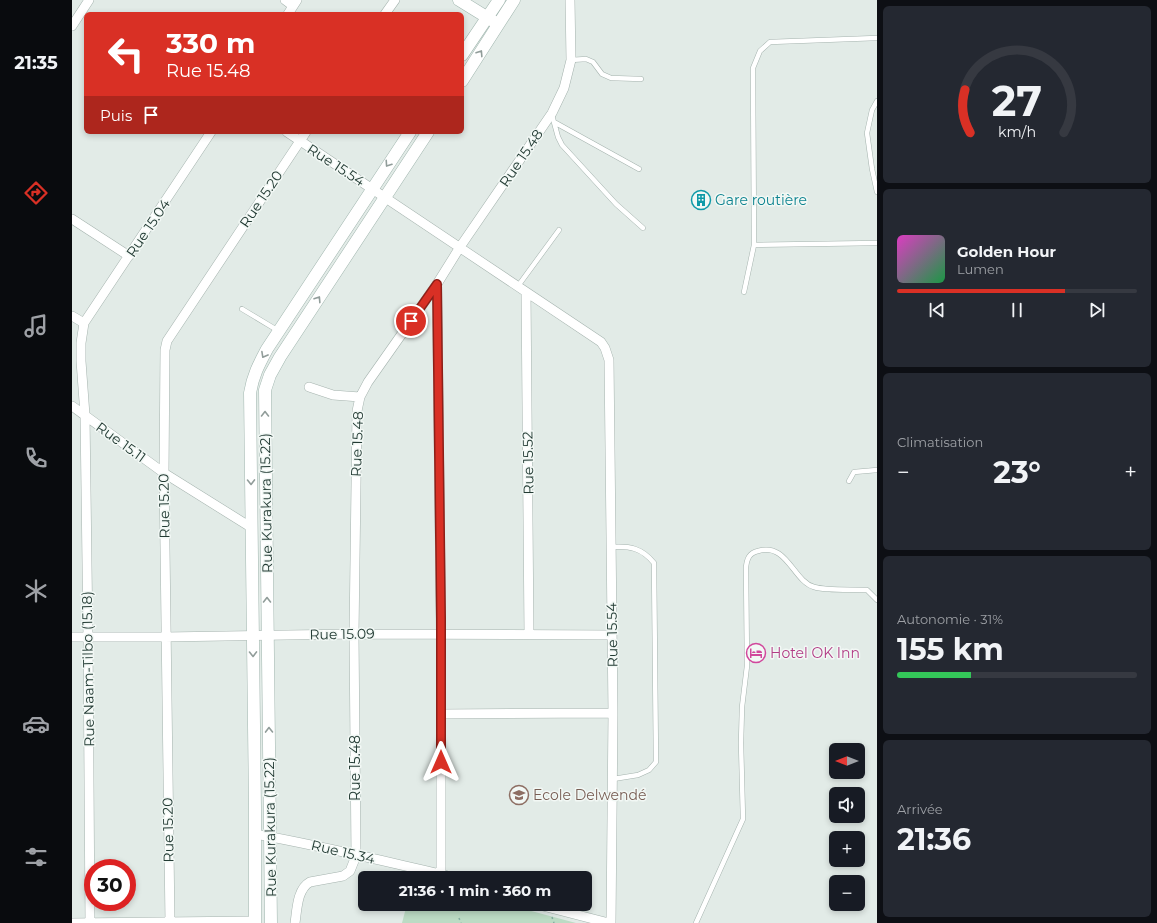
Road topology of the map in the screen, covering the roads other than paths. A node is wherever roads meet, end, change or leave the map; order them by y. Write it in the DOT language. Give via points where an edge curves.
graph roads {
  1 [pos="89,0"];
  2 [pos="285,0"];
  3 [pos="395,0"];
  4 [pos="459,0"];
  5 [pos="499,0"];
  6 [pos="514,0"];
  7 [pos="570,0"];
  8 [pos="295,3"];
  9 [pos="289,12"];
  10 [pos="386,12"];
  11 [pos="487,18"];
  12 [pos="499,25"];
  13 [pos="72,26"];
  14 [pos="877,38"];
  15 [pos="464,52"];
  16 [pos="571,60"];
  17 [pos="464,78"];
  18 [pos="641,79"];
  19 [pos="877,101"];
  20 [pos="553,118"];
  21 [pos="210,134"];
  22 [pos="289,134"];
  23 [pos="305,134"];
  24 [pos="409,134"];
  25 [pos="427,134"];
  26 [pos="300,141"];
  27 [pos="639,169"];
  28 [pos="372,188"];
  29 [pos="877,192"];
  30 [pos="385,197"];
  31 [pos="72,219"];
  32 [pos="643,228"];
  33 [pos="559,230"];
  34 [pos="877,242"];
  35 [pos="754,245"];
  36 [pos="460,247"];
  37 [pos="129,256"];
  38 [pos="437,284"];
  39 [pos="518,286"];
  40 [pos="526,292"];
  41 [pos="744,292"];
  42 [pos="242,309"];
  43 [pos="72,316"];
  44 [pos="84,323"];
  45 [pos="279,331"];
  46 [pos="309,387"];
  47 [pos="360,397"];
  48 [pos="72,406"];
  49 [pos="85,415"];
  50 [pos="877,470"];
  51 [pos="164,473"];
  52 [pos="849,481"];
  53 [pos="252,528"];
  54 [pos="612,547"];
  55 [pos="877,600"];
  56 [pos="354,634"];
  57 [pos="441,634"];
  58 [pos="529,634"];
  59 [pos="267,635"];
  60 [pos="612,635"];
  61 [pos="252,636"];
  62 [pos="72,637"];
  63 [pos="166,637"];
  64 [pos="88,638"];
  65 [pos="613,713"];
  66 [pos="441,714"];
  67 [pos="613,779"];
  68 [pos="255,834"];
  69 [pos="270,837"];
  70 [pos="356,856"];
  71 [pos="427,871"];
  72 [pos="441,871"];
  73 [pos="563,911"];
  74 [pos="170,922"];
  75 [pos="254,922"];
  76 [pos="72,923"];
  77 [pos="90,923"];
  78 [pos="271,923"];
  79 [pos="295,923"];
  80 [pos="610,923"];
  81 [pos="696,923"];
  1 -- 13 [label="street"];
  2 -- 8 [label="street"];
  3 -- 10 [label="street"];
  4 -- 11 [label="main road"];
  5 -- 11 [label="main road"];
  6 -- 12 [label="main road"];
  7 -- 16 [label="street, Rue 15.48"];
  8 -- 9 [label="street"];
  11 -- 12 [label="main road"];
  11 -- 15 [label="main road"];
  17 -- 12 [label="main road, one-way"];
  14 -- 35 [label="lane" via="770,42 760,51 752,68"];
  16 -- 18 [label="lane" via="586,59 593,62 602,74 611,78"];
  16 -- 20 [label="street, Rue 15.48"];
  19 -- 29 [label="lane" via="872,110 867,133"];
  20 -- 27 [label="lane"];
  20 -- 32 [label="lane" via="562,145 616,204"];
  20 -- 36 [label="street, Rue 15.48"];
  21 -- 37 [label="street, Rue 15.04"];
  22 -- 26 [label="street, Rue 15.54"];
  23 -- 26 [label="street, Rue 15.20"];
  24 -- 28 [label="main road, Rue Kurakura (15.22), one-way"];
  25 -- 30 [label="main road, Rue Kurakura (15.22)"];
  26 -- 28 [label="street, Rue 15.54"];
  26 -- 51 [label="street, Rue 15.20" via="167,341 164,350"];
  28 -- 30 [label="street, Rue 15.54"];
  28 -- 45 [label="main road, Rue Kurakura (15.22)"];
  30 -- 36 [label="street, Rue 15.54"];
  59 -- 30 [label="main road, Rue Kurakura (15.22), one-way" via="266,382"];
  31 -- 37 [label="street"];
  33 -- 39 [label="lane"];
  34 -- 35 [label="lane"];
  35 -- 41 [label="lane"];
  36 -- 38 [label="street, Rue 15.48"];
  36 -- 39 [label="street, Rue 15.54"];
  37 -- 44 [label="street, Rue 15.04"];
  38 -- 47 [label="street, Rue 15.48"];
  38 -- 57 [label="street"];
  39 -- 40 [label="street, Rue 15.54"];
  40 -- 54 [label="street, Rue 15.54" via="601,342 605,348 609,360"];
  40 -- 58 [label="street, Rue 15.52"];
  42 -- 45 [label="lane"];
  43 -- 44 [label="street"];
  44 -- 49 [label="street, Rue Naam-Tilbo (15.18)" via="81,361"];
  45 -- 53 [label="main road, Rue Kurakura (15.22), one-way" via="255,371 250,394"];
  46 -- 47 [label="street" via="333,395"];
  47 -- 56 [label="street, Rue 15.48" via="357,411"];
  48 -- 49 [label="street, Rue 15.11"];
  49 -- 51 [label="street, Rue 15.11"];
  49 -- 64 [label="street, Rue Naam-Tilbo (15.18)"];
  50 -- 52 [label="lane" via="854,472"];
  51 -- 53 [label="street, Rue 15.11"];
  51 -- 63 [label="street, Rue 15.20"];
  53 -- 61 [label="main road, Rue Kurakura (15.22)"];
  54 -- 60 [label="street, Rue 15.54"];
  54 -- 67 [label="lane" via="639,549 654,563 656,762 649,770"];
  55 -- 81 [label="lane" via="867,590 813,587 774,551 764,549 754,552 747,558 747,666 741,736 743,819"];
  56 -- 57 [label="street, Rue 15.09"];
  56 -- 59 [label="street, Rue 15.09"];
  56 -- 70 [label="street, Rue 15.48"];
  57 -- 58 [label="street, Rue 15.09"];
  57 -- 66 [label="street"];
  58 -- 60 [label="street, Rue 15.09"];
  59 -- 61 [label="street, Rue 15.09"];
  69 -- 59 [label="main road, Rue Kurakura (15.22), one-way"];
  60 -- 65 [label="street, Rue 15.54"];
  61 -- 63 [label="street, Rue 15.09"];
  61 -- 68 [label="main road, Rue Kurakura (15.22), one-way"];
  62 -- 64 [label="street, Rue 15.09"];
  63 -- 64 [label="street, Rue 15.09"];
  63 -- 74 [label="street, Rue 15.20"];
  64 -- 77 [label="street, Rue Naam-Tilbo (15.18)"];
  65 -- 66 [label="street"];
  65 -- 67 [label="street, Rue 15.54"];
  66 -- 72 [label="street"];
  67 -- 80 [label="street, Rue 15.54"];
  68 -- 69 [label="street, Rue 15.34"];
  68 -- 75 [label="main road, Rue Kurakura (15.22)"];
  69 -- 70 [label="street, Rue 15.34"];
  69 -- 78 [label="main road, Rue Kurakura (15.22)"];
  70 -- 71 [label="street, Rue 15.34"];
  70 -- 79 [label="street" via="350,871 343,876 306,884 300,895"];
  73 -- 80 [label="street"];
  74 -- 75 [label="street"];
  74 -- 77 [label="street"];
  76 -- 77 [label="street"];
}
